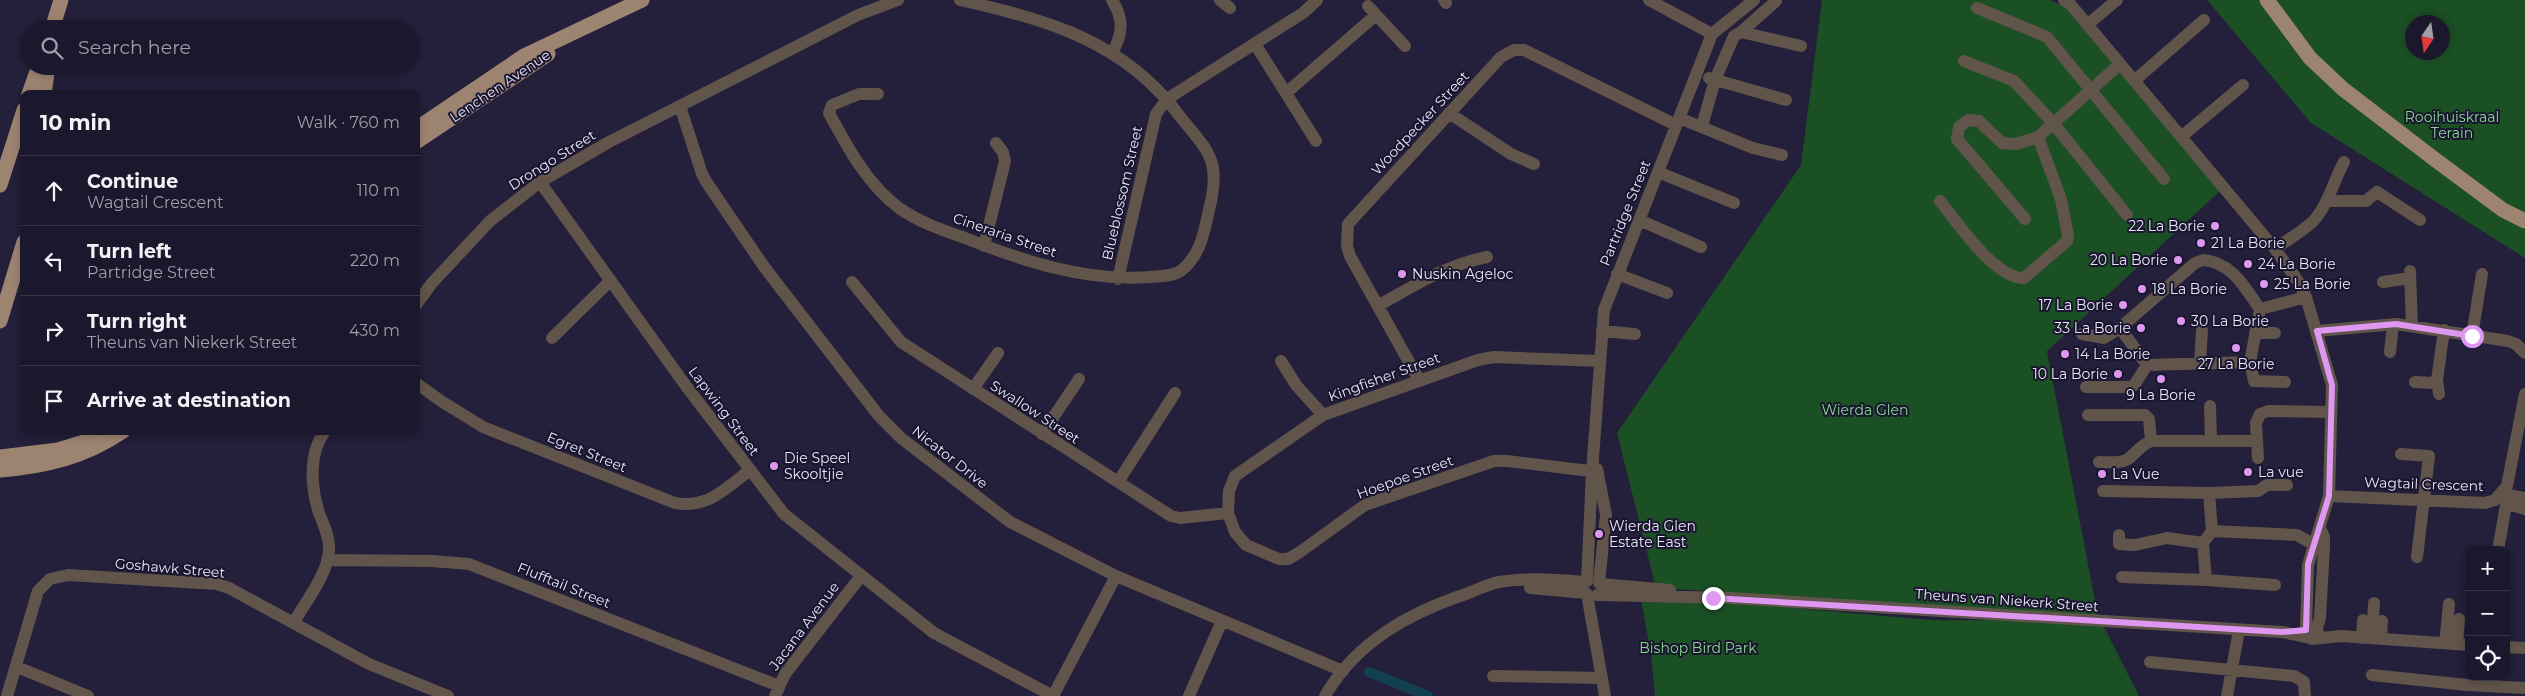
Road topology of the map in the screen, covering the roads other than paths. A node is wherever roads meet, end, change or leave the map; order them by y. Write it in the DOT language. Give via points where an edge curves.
graph roads {
  1 [pos="642,0"];
  2 [pos="898,0"];
  3 [pos="960,0"];
  4 [pos="1112,0"];
  5 [pos="1318,0"];
  6 [pos="1648,0"];
  7 [pos="1754,0"];
  8 [pos="2064,0"];
  9 [pos="2117,0"];
  10 [pos="2266,0"];
  11 [pos="61,1"];
  12 [pos="1776,1"];
  13 [pos="1001,5"];
  14 [pos="1977,8"];
  15 [pos="55,20"];
  16 [pos="2204,20"];
  17 [pos="2088,25"];
  18 [pos="584,29"];
  19 [pos="1741,32"];
  20 [pos="1712,34"];
  21 [pos="1255,44"];
  22 [pos="1405,46"];
  23 [pos="1801,46"];
  24 [pos="1112,53"];
  25 [pos="1964,61"];
  26 [pos="2120,64"];
  27 [pos="36,75"];
  28 [pos="47,75"];
  29 [pos="1696,75"];
  30 [pos="1714,80"];
  31 [pos="2134,81"];
  32 [pos="2243,85"];
  33 [pos="2090,89"];
  34 [pos="31,90"];
  35 [pos="45,90"];
  36 [pos="1286,93"];
  37 [pos="878,94"];
  38 [pos="1166,99"];
  39 [pos="1786,100"];
  40 [pos="680,106"];
  41 [pos="1177,113"];
  42 [pos="1449,113"];
  43 [pos="1156,114"];
  44 [pos="20,122"];
  45 [pos="1677,122"];
  46 [pos="2053,124"];
  47 [pos="420,126"];
  48 [pos="1702,126"];
  49 [pos="2038,137"];
  50 [pos="2181,137"];
  51 [pos="420,139"];
  52 [pos="1316,141"];
  53 [pos="996,142"];
  54 [pos="1782,155"];
  55 [pos="2344,162"];
  56 [pos="1534,164"];
  57 [pos="1658,172"];
  58 [pos="2164,179"];
  59 [pos="540,182"];
  60 [pos="0,185"];
  61 [pos="1940,201"];
  62 [pos="2327,201"];
  63 [pos="1734,203"];
  64 [pos="2503,210"];
  65 [pos="2127,215"];
  66 [pos="2025,219"];
  67 [pos="1639,220"];
  68 [pos="2420,220"];
  69 [pos="2525,221"];
  70 [pos="2525,230"];
  71 [pos="984,246"];
  72 [pos="1701,247"];
  73 [pos="2275,249"];
  74 [pos="20,255"];
  75 [pos="1487,257"];
  76 [pos="1616,274"];
  77 [pos="2482,274"];
  78 [pos="1118,278"];
  79 [pos="610,281"];
  80 [pos="852,282"];
  81 [pos="2383,282"];
  82 [pos="10,289"];
  83 [pos="1667,293"];
  84 [pos="2306,297"];
  85 [pos="420,300"];
  86 [pos="1379,305"];
  87 [pos="2260,309"];
  88 [pos="0,321"];
  89 [pos="2393,324"];
  90 [pos="0,326"];
  91 [pos="2412,326"];
  92 [pos="2120,328"];
  93 [pos="2202,330"];
  94 [pos="2444,330"];
  95 [pos="1602,331"];
  96 [pos="2317,331"];
  97 [pos="2255,333"];
  98 [pos="2275,333"];
  99 [pos="1635,334"];
  100 [pos="2082,334"];
  101 [pos="2472,336"];
  102 [pos="552,338"];
  103 [pos="2390,352"];
  104 [pos="998,353"];
  105 [pos="2525,353"];
  106 [pos="1281,361"];
  107 [pos="1600,361"];
  108 [pos="2250,362"];
  109 [pos="2200,363"];
  110 [pos="2146,365"];
  111 [pos="1080,379"];
  112 [pos="1419,380"];
  113 [pos="2437,380"];
  114 [pos="2284,382"];
  115 [pos="2415,382"];
  116 [pos="420,386"];
  117 [pos="2086,387"];
  118 [pos="973,389"];
  119 [pos="1175,393"];
  120 [pos="2439,394"];
  121 [pos="2525,394"];
  122 [pos="2210,406"];
  123 [pos="2332,412"];
  124 [pos="1323,414"];
  125 [pos="2088,415"];
  126 [pos="1042,434"];
  127 [pos="105,435"];
  128 [pos="116,435"];
  129 [pos="323,435"];
  130 [pos="2212,440"];
  131 [pos="2151,441"];
  132 [pos="2257,441"];
  133 [pos="0,448"];
  134 [pos="58,450"];
  135 [pos="2401,454"];
  136 [pos="0,457"];
  137 [pos="2258,458"];
  138 [pos="2099,462"];
  139 [pos="1595,469"];
  140 [pos="0,470"];
  141 [pos="750,470"];
  142 [pos="1118,482"];
  143 [pos="2286,485"];
  144 [pos="2103,491"];
  145 [pos="2209,493"];
  146 [pos="2329,496"];
  147 [pos="2506,497"];
  148 [pos="2525,498"];
  149 [pos="2424,500"];
  150 [pos="2525,509"];
  151 [pos="1228,513"];
  152 [pos="2320,528"];
  153 [pos="2212,531"];
  154 [pos="2119,535"];
  155 [pos="2203,543"];
  156 [pos="2313,544"];
  157 [pos="2499,546"];
  158 [pos="1588,551"];
  159 [pos="1604,553"];
  160 [pos="2416,556"];
  161 [pos="2323,559"];
  162 [pos="328,560"];
  163 [pos="2308,564"];
  164 [pos="860,576"];
  165 [pos="1116,576"];
  166 [pos="2122,577"];
  167 [pos="2206,580"];
  168 [pos="1555,581"];
  169 [pos="1615,584"];
  170 [pos="2275,584"];
  171 [pos="1485,587"];
  172 [pos="1592,588"];
  173 [pos="2303,595"];
  174 [pos="2320,596"];
  175 [pos="1730,598"];
  176 [pos="2374,603"];
  177 [pos="2451,605"];
  178 [pos="1222,620"];
  179 [pos="2363,620"];
  180 [pos="2382,620"];
  181 [pos="2459,620"];
  182 [pos="294,622"];
  183 [pos="2239,630"];
  184 [pos="2311,631"];
  185 [pos="2372,638"];
  186 [pos="2455,644"];
  187 [pos="2510,647"];
  188 [pos="2525,648"];
  189 [pos="2150,662"];
  190 [pos="17,667"];
  191 [pos="2231,669"];
  192 [pos="1343,671"];
  193 [pos="2372,675"];
  194 [pos="1493,676"];
  195 [pos="1602,678"];
  196 [pos="2525,688"];
  197 [pos="777,691"];
  198 [pos="2467,691"];
  199 [pos="7,696"];
  200 [pos="88,696"];
  201 [pos="448,696"];
  202 [pos="1053,696"];
  203 [pos="1189,696"];
  204 [pos="1325,696"];
  205 [pos="1605,696"];
  206 [pos="2227,696"];
  207 [pos="2305,696"];
  1 -- 18 [label="main road, Lenchen Avenue"];
  2 -- 40 [label="street" via="858,15"];
  3 -- 13 [label="street, Cineraria Street"];
  4 -- 24 [label="street" via="1120,13 1122,28"];
  5 -- 21 [label="street, Blueblossom Street"];
  6 -- 20 [label="street"];
  7 -- 20 [label="street, Partridge Street"];
  8 -- 17 [label="street"];
  9 -- 17 [label="street"];
  10 -- 64 [label="main road" via="2310,58 2343,89"];
  11 -- 15 [label="main road"];
  12 -- 19 [label="street"];
  13 -- 24 [label="street, Cineraria Street" via="1059,26"];
  14 -- 33 [label="street" via="2044,35"];
  16 -- 31 [label="street"];
  17 -- 26 [label="street"];
  18 -- 47 [label="main road, Lenchen Avenue" via="524,56"];
  18 -- 51 [label="main road, Lenchen Avenue"];
  19 -- 23 [label="street"];
  19 -- 30 [label="street" via="1734,36"];
  20 -- 29 [label="street, Partridge Street"];
  21 -- 36 [label="street"];
  21 -- 38 [label="street, Blueblossom Street"];
  22 -- 36 [label="street" via="1372,10"];
  24 -- 38 [label="street, Cineraria Street"];
  25 -- 46 [label="street" via="2014,81"];
  26 -- 31 [label="street"];
  26 -- 33 [label="street"];
  27 -- 34 [label="main road"];
  28 -- 35 [label="main road"];
  29 -- 30 [label="street"];
  29 -- 45 [label="street, Partridge Street"];
  30 -- 39 [label="street"];
  30 -- 48 [label="street"];
  31 -- 50 [label="street"];
  32 -- 50 [label="street"];
  33 -- 46 [label="street"];
  33 -- 58 [label="street"];
  36 -- 52 [label="street"];
  37 -- 71 [label="street, Cineraria Street" via="856,95 832,105 829,110 857,163 898,207 933,226"];
  38 -- 41 [label="street, Cineraria Street"];
  38 -- 43 [label="street, Blueblossom Street"];
  40 -- 59 [label="street, Drongo Street"];
  40 -- 165 [label="street, Nicator Drive" via="702,174 712,190 765,268 879,416 901,438 1010,522"];
  41 -- 43 [label="street, Blueblossom Street"];
  41 -- 78 [label="street, Cineraria Street" via="1206,149 1215,175 1201,243 1197,253 1181,271 1169,276"];
  42 -- 45 [label="street, Woodpecker Street" via="1501,57 1514,50 1524,50"];
  42 -- 56 [label="street" via="1511,154"];
  42 -- 86 [label="street, Woodpecker Street" via="1348,224 1346,246"];
  43 -- 78 [label="street, Blueblossom Street"];
  44 -- 60 [label="main road"];
  45 -- 48 [label="street, Woodpecker Street"];
  45 -- 57 [label="street, Partridge Street"];
  46 -- 49 [label="street"];
  46 -- 65 [label="street"];
  48 -- 54 [label="street, Woodpecker Street" via="1753,148"];
  49 -- 61 [label="street" via="2061,199 2068,236 2067,241 2024,278 1986,258"];
  49 -- 66 [label="street" via="2016,144 2002,143 1976,120 1962,124 1957,135 1957,139"];
  50 -- 73 [label="street"];
  53 -- 71 [label="street" via="1005,161"];
  55 -- 62 [label="street"];
  57 -- 63 [label="street"];
  57 -- 67 [label="street, Partridge Street"];
  59 -- 79 [label="street, Lapwing Street"];
  59 -- 85 [label="street, Drongo Street" via="490,221"];
  62 -- 68 [label="street" via="2366,201 2377,192"];
  62 -- 73 [label="street" via="2312,221"];
  64 -- 69 [label="main road"];
  64 -- 70 [label="main road"];
  67 -- 72 [label="street"];
  67 -- 76 [label="street, Partridge Street"];
  71 -- 78 [label="street, Cineraria Street" via="1050,268"];
  73 -- 84 [label="street"];
  74 -- 82 [label="main road"];
  75 -- 86 [label="street" via="1461,262"];
  76 -- 83 [label="street"];
  76 -- 95 [label="street, Partridge Street" via="1604,310"];
  77 -- 101 [label="street"];
  79 -- 102 [label="street"];
  79 -- 141 [label="street, Lapwing Street"];
  80 -- 118 [label="street, Swallow Street" via="897,339"];
  81 -- 91 [label="street" via="2410,275"];
  82 -- 88 [label="main road"];
  82 -- 90 [label="main road"];
  84 -- 87 [label="street"];
  84 -- 96 [label="street"];
  86 -- 112 [label="street, Woodpecker Street"];
  87 -- 92 [label="street" via="2231,270 2203,260 2195,263"];
  87 -- 97 [label="street"];
  89 -- 91 [label="street"];
  89 -- 96 [label="street"];
  89 -- 103 [label="street"];
  91 -- 94 [label="street"];
  92 -- 100 [label="street" via="2104,338"];
  92 -- 110 [label="street"];
  93 -- 109 [label="street"];
  94 -- 101 [label="street"];
  94 -- 113 [label="street"];
  95 -- 99 [label="street"];
  95 -- 107 [label="street, Partridge Street"];
  96 -- 123 [label="street" via="2330,373"];
  97 -- 98 [label="street"];
  97 -- 108 [label="street"];
  101 -- 105 [label="street" via="2511,342"];
  104 -- 118 [label="street"];
  106 -- 124 [label="street" via="1296,385"];
  107 -- 112 [label="street, Kingfisher Street" via="1494,357"];
  107 -- 139 [label="street, Partridge Street"];
  108 -- 109 [label="street"];
  108 -- 114 [label="street" via="2254,381"];
  109 -- 110 [label="street"];
  110 -- 117 [label="street" via="2131,386"];
  111 -- 126 [label="street"];
  112 -- 124 [label="street, Kingfisher Street"];
  113 -- 115 [label="street" via="2432,383"];
  113 -- 120 [label="street"];
  116 -- 141 [label="street, Egret Street" via="483,426 675,503 704,502"];
  118 -- 126 [label="street, Swallow Street"];
  119 -- 142 [label="street"];
  121 -- 147 [label="street"];
  122 -- 130 [label="street"];
  123 -- 132 [label="street" via="2268,411 2257,417"];
  123 -- 146 [label="street"];
  124 -- 151 [label="street, Kingfisher Street" via="1235,476 1229,491"];
  125 -- 131 [label="street" via="2144,415 2149,419"];
  126 -- 142 [label="street, Swallow Street"];
  127 -- 134 [label="main road"];
  128 -- 140 [label="main road" via="66,460"];
  129 -- 162 [label="street" via="314,451 313,482 328,542"];
  130 -- 131 [label="street"];
  130 -- 132 [label="street"];
  131 -- 138 [label="street" via="2127,459"];
  132 -- 137 [label="street"];
  133 -- 134 [label="main road" via="24,452"];
  134 -- 136 [label="main road"];
  135 -- 149 [label="street" via="2429,456"];
  139 -- 151 [label="street, Hoepoe Street" via="1494,461 1366,505 1288,558 1279,558 1240,540"];
  139 -- 158 [label="street, Partridge Street"];
  139 -- 159 [label="street, Partridge Street" via="1606,514"];
  141 -- 164 [label="street, Lapwing Street" via="791,521"];
  142 -- 151 [label="street, Swallow Street" via="1176,518"];
  143 -- 145 [label="street" via="2267,485 2258,491"];
  144 -- 145 [label="street"];
  145 -- 153 [label="street"];
  146 -- 149 [label="street, Wagtail Crescent"];
  146 -- 152 [label="street"];
  147 -- 148 [label="street"];
  147 -- 149 [label="street, Wagtail Crescent" via="2485,502"];
  147 -- 150 [label="street"];
  147 -- 157 [label="street"];
  149 -- 160 [label="street"];
  152 -- 156 [label="street"];
  152 -- 161 [label="street" via="2324,537"];
  153 -- 155 [label="street"];
  153 -- 156 [label="street" via="2297,535"];
  154 -- 155 [label="street" via="2119,544 2135,545 2167,538"];
  155 -- 167 [label="street"];
  156 -- 163 [label="street"];
  158 -- 159 [label="street"];
  158 -- 168 [label="street" via="1577,572"];
  158 -- 172 [label="street, Partridge Street"];
  159 -- 169 [label="street"];
  159 -- 172 [label="street, Partridge Street"];
  161 -- 163 [label="street"];
  161 -- 174 [label="street"];
  162 -- 182 [label="street"];
  162 -- 197 [label="street, Flufftail Street" via="469,564"];
  163 -- 173 [label="street"];
  164 -- 197 [label="street, Jacana Avenue" via="785,674"];
  164 -- 202 [label="street, Lapwing Street" via="934,634"];
  165 -- 178 [label="street, Nicator Drive"];
  165 -- 202 [label="street"];
  166 -- 167 [label="street"];
  167 -- 170 [label="street"];
  168 -- 171 [label="street, Theuns van Niekerk Street" via="1510,581"];
  168 -- 172 [label="street, Theuns van Niekerk Street"];
  169 -- 172 [label="street, Theuns van Niekerk Street"];
  169 -- 175 [label="street, Theuns van Niekerk Street"];
  171 -- 172 [label="street, Theuns van Niekerk Street"];
  171 -- 192 [label="street, Theuns van Niekerk Street" via="1436,604 1397,624 1371,641"];
  172 -- 175 [label="street, Theuns van Niekerk Street"];
  172 -- 195 [label="street" via="1592,617"];
  173 -- 174 [label="street"];
  173 -- 184 [label="street"];
  174 -- 184 [label="street" via="2320,618"];
  175 -- 183 [label="street, Theuns van Niekerk Street"];
  176 -- 185 [label="street"];
  177 -- 186 [label="street"];
  178 -- 192 [label="street, Nicator Drive"];
  178 -- 203 [label="street"];
  179 -- 185 [label="street"];
  180 -- 185 [label="street"];
  181 -- 186 [label="street"];
  182 -- 190 [label="street, Goshawk Street" via="218,584 58,576 44,583 38,591"];
  182 -- 201 [label="street, Goshawk Street" via="368,664"];
  183 -- 184 [label="street, Theuns van Niekerk Street"];
  183 -- 191 [label="street"];
  184 -- 185 [label="street, Theuns van Niekerk Street"];
  185 -- 186 [label="street, Theuns van Niekerk Street"];
  187 -- 188 [label="street"];
  189 -- 191 [label="street"];
  190 -- 199 [label="street, Goshawk Street"];
  190 -- 200 [label="street"];
  191 -- 206 [label="street"];
  191 -- 207 [label="street" via="2300,678 2304,682"];
  192 -- 204 [label="street, Theuns van Niekerk Street"];
  193 -- 198 [label="street"];
  194 -- 195 [label="street"];
  195 -- 205 [label="street"];
  196 -- 198 [label="street"];
}
